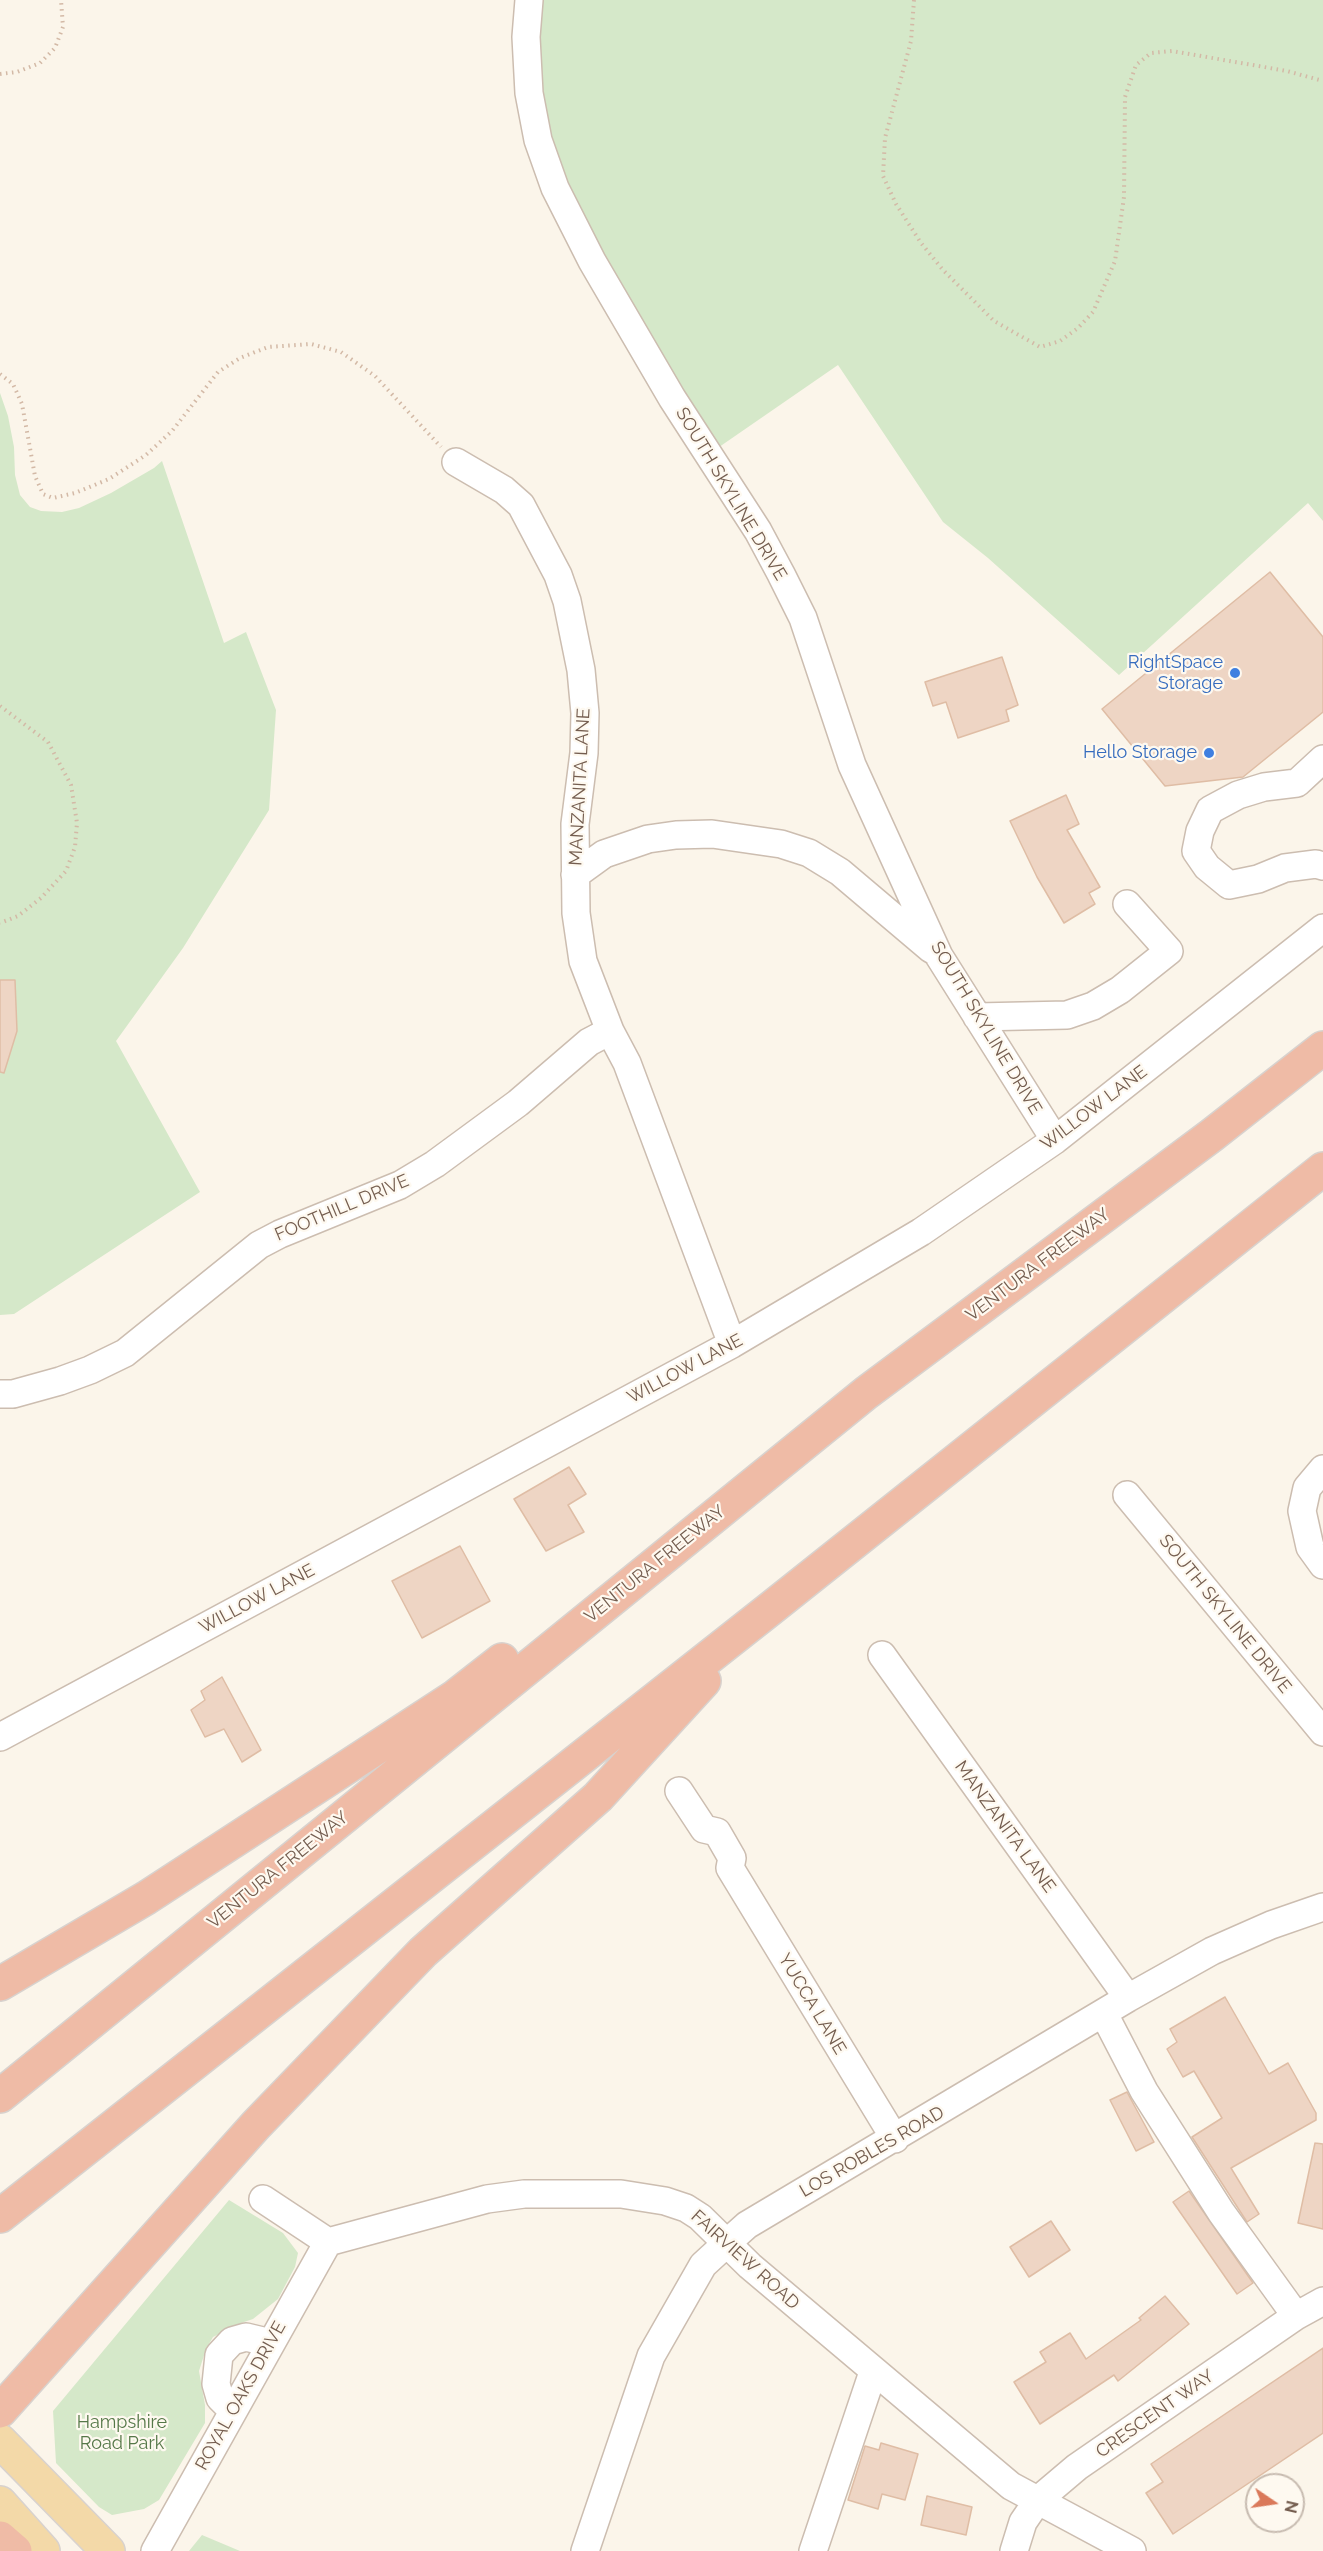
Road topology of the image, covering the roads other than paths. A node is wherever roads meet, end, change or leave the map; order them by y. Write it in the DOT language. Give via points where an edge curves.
graph roads {
  1 [pos="529,0"];
  2 [pos="456,462"];
  3 [pos="1323,759"];
  4 [pos="1323,866"];
  5 [pos="575,875"];
  6 [pos="1127,904"];
  7 [pos="1323,928"];
  8 [pos="939,956"];
  9 [pos="977,1017"];
  10 [pos="610,1031"];
  11 [pos="1323,1048"];
  12 [pos="1055,1140"];
  13 [pos="1323,1169"];
  14 [pos="732,1344"];
  15 [pos="866,1393"];
  16 [pos="0,1394"];
  17 [pos="1323,1468"];
  18 [pos="1127,1495"];
  19 [pos="1312,1513"];
  20 [pos="1323,1565"];
  21 [pos="770,1609"];
  22 [pos="882,1656"];
  23 [pos="1323,1732"];
  24 [pos="0,1737"];
  25 [pos="679,1791"];
  26 [pos="1323,1907"];
  27 [pos="0,1984"];
  28 [pos="1128,1998"];
  29 [pos="1104,2014"];
  30 [pos="0,2096"];
  31 [pos="895,2139"];
  32 [pos="263,2199"];
  33 [pos="0,2216"];
  34 [pos="328,2242"];
  35 [pos="728,2242"];
  36 [pos="1323,2301"];
  37 [pos="1296,2316"];
  38 [pos="271,2343"];
  39 [pos="873,2372"];
  40 [pos="0,2411"];
  41 [pos="233,2411"];
  42 [pos="0,2441"];
  43 [pos="1038,2500"];
  44 [pos="0,2503"];
  45 [pos="0,2538"];
  46 [pos="15,2551"];
  47 [pos="43,2551"];
  48 [pos="108,2551"];
  49 [pos="155,2551"];
  50 [pos="585,2551"];
  51 [pos="813,2551"];
  52 [pos="1014,2551"];
  53 [pos="1132,2551"];
  1 -- 8 [label="street, SOUTH SKYLINE DRIVE" via="526,38 530,93 538,140 555,188 672,398 758,531 799,609 852,765"];
  2 -- 5 [label="street, MANZANITA LANE" via="504,490 521,505 538,532 567,601 581,670 585,737 575,824"];
  3 -- 4 [label="street" via="1297,783 1238,795 1210,810 1196,851 1207,867 1229,885 1285,868"];
  5 -- 8 [label="street" via="604,854 630,843 676,835 712,834 781,844 809,853 840,872"];
  5 -- 10 [label="street, MANZANITA LANE" via="583,960"];
  6 -- 9 [label="street" via="1169,951 1120,990 1067,1015"];
  7 -- 12 [label="street, WILLOW LANE"];
  8 -- 9 [label="street, SOUTH SKYLINE DRIVE"];
  9 -- 12 [label="street, SOUTH SKYLINE DRIVE"];
  10 -- 14 [label="street, MANZANITA LANE" via="627,1063"];
  10 -- 16 [label="street, FOOTHILL DRIVE" via="589,1042 518,1103 409,1180 259,1245 125,1353 60,1382"];
  11 -- 15 [label="highway, VENTURA FREEWAY"];
  12 -- 14 [label="street, WILLOW LANE" via="921,1232"];
  13 -- 21 [label="highway"];
  14 -- 24 [label="street, WILLOW LANE"];
  15 -- 27 [label="highway" via="796,1431 456,1696 146,1898"];
  15 -- 30 [label="highway, VENTURA FREEWAY"];
  17 -- 19 [label="street" via="1307,1488"];
  18 -- 23 [label="street, SOUTH SKYLINE DRIVE"];
  19 -- 20 [label="street" via="1310,1547"];
  21 -- 33 [label="highway"];
  21 -- 40 [label="highway" via="598,1797 423,1952 256,2125"];
  22 -- 28 [label="street, MANZANITA LANE"];
  25 -- 31 [label="street, YUCCA LANE" via="704,1829 717,1832 732,1858 730,1868"];
  26 -- 28 [label="street, LOS ROBLES ROAD" via="1212,1951"];
  28 -- 29 [label="street, LOS ROBLES ROAD"];
  29 -- 31 [label="street, LOS ROBLES ROAD"];
  29 -- 37 [label="street" via="1144,2091 1221,2212"];
  31 -- 35 [label="street, LOS ROBLES ROAD" via="747,2225"];
  32 -- 34 [label="street"];
  34 -- 35 [label="street, FAIRVIEW ROAD" via="487,2199 524,2194 621,2194 665,2201 700,2217"];
  34 -- 38 [label="street, ROYAL OAKS DRIVE"];
  35 -- 39 [label="street, FAIRVIEW ROAD" via="750,2266"];
  35 -- 50 [label="street, LOS ROBLES ROAD" via="703,2265 651,2356"];
  36 -- 37 [label="street, CRESCENT WAY"];
  37 -- 43 [label="street, CRESCENT WAY" via="1077,2467"];
  38 -- 41 [label="street, ROYAL OAKS DRIVE"];
  38 -- 41 [label="street" via="246,2337 232,2341 219,2355 216,2384 220,2398"];
  39 -- 43 [label="street, FAIRVIEW ROAD" via="1011,2486"];
  39 -- 51 [label="street"];
  41 -- 49 [label="street, ROYAL OAKS DRIVE"];
  42 -- 48 [label="main road"];
  43 -- 52 [label="street, CRESCENT WAY" via="1023,2522"];
  43 -- 53 [label="street, FAIRVIEW ROAD"];
  44 -- 47 [label="main road"];
  45 -- 46 [label="highway"];
}
